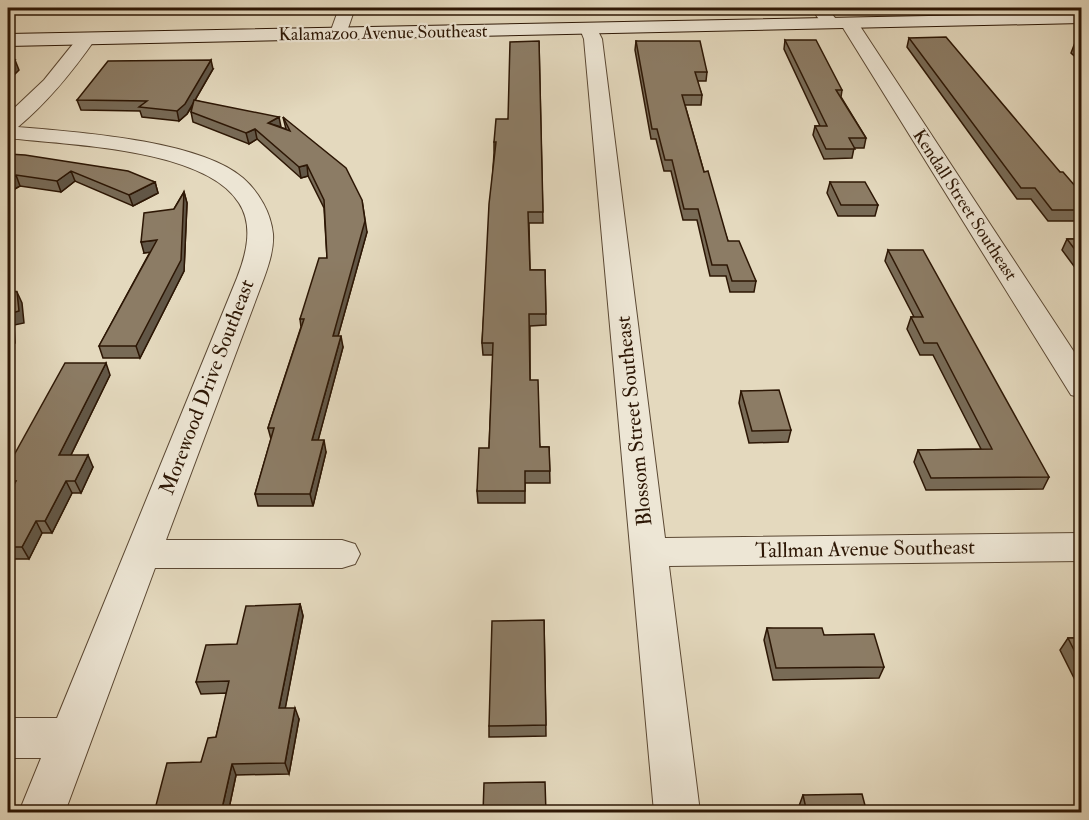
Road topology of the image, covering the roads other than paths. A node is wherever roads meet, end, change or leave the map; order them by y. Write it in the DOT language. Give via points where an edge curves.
graph roads {
  1 [pos="347,8"];
  2 [pos="819,8"];
  3 [pos="1082,18"];
  4 [pos="840,23"];
  5 [pos="589,29"];
  6 [pos="339,33"];
  7 [pos="87,38"];
  8 [pos="8,40"];
  9 [pos="8,124"];
  10 [pos="8,132"];
  11 [pos="1082,388"];
  12 [pos="1082,547"];
  13 [pos="648,552"];
  14 [pos="143,554"];
  15 [pos="342,554"];
  16 [pos="8,738"];
  17 [pos="71,738"];
  18 [pos="42,813"];
  19 [pos="677,813"];
  1 -- 6 [label="street"];
  2 -- 4 [label="street, Kendall Street Southeast"];
  3 -- 4 [label="main road, Kalamazoo Avenue Southeast"];
  4 -- 5 [label="main road, Kalamazoo Avenue Southeast"];
  4 -- 11 [label="street, Kendall Street Southeast"];
  5 -- 6 [label="main road, Kalamazoo Avenue Southeast"];
  5 -- 13 [label="street, Blossom Street Southeast"];
  6 -- 7 [label="main road, Kalamazoo Avenue Southeast"];
  7 -- 8 [label="main road, Kalamazoo Avenue Southeast"];
  7 -- 9 [label="street" via="55,82"];
  10 -- 14 [label="street, Morewood Drive Southeast" via="137,146 191,159 233,182 250,201 260,234 256,260"];
  12 -- 13 [label="street, Tallman Avenue Southeast"];
  13 -- 19 [label="street, Blossom Street Southeast"];
  14 -- 15 [label="street"];
  14 -- 17 [label="street, Morewood Drive Southeast"];
  16 -- 17 [label="street"];
  17 -- 18 [label="street, Morewood Drive Southeast"];
}
